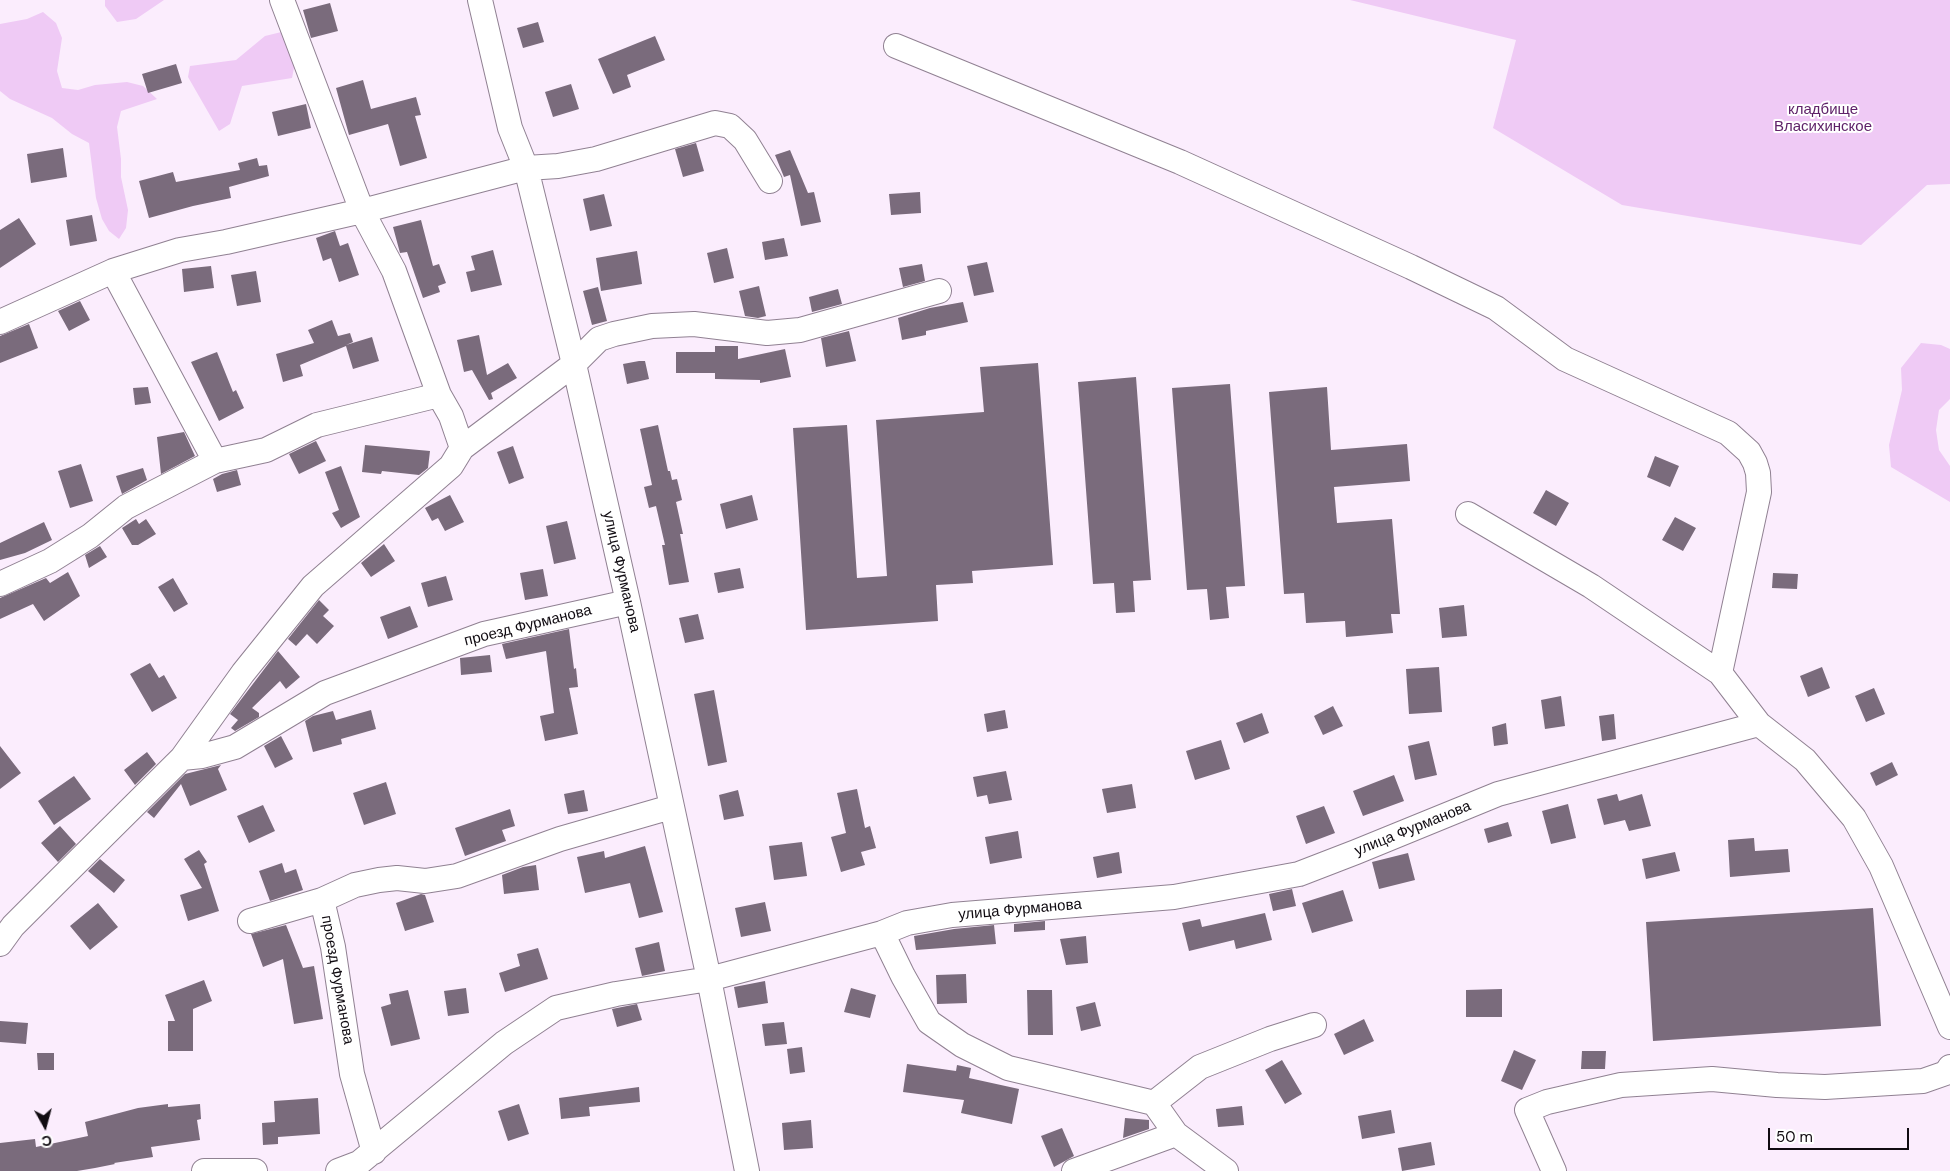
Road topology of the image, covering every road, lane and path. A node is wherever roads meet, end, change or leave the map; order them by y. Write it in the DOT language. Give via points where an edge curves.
graph roads {
  1 [pos="282,0"];
  2 [pos="480,0"];
  3 [pos="896,46"];
  4 [pos="526,168"];
  5 [pos="770,181"];
  6 [pos="362,211"];
  7 [pos="113,271"];
  8 [pos="939,291"];
  9 [pos="0,322"];
  10 [pos="574,364"];
  11 [pos="439,395"];
  12 [pos="462,448"];
  13 [pos="216,461"];
  14 [pos="1468,514"];
  15 [pos="0,584"];
  16 [pos="628,602"];
  17 [pos="1720,673"];
  18 [pos="1759,724"];
  19 [pos="182,758"];
  20 [pos="671,807"];
  21 [pos="322,900"];
  22 [pos="250,921"];
  23 [pos="882,933"];
  24 [pos="0,944"];
  25 [pos="709,979"];
  26 [pos="1314,1025"];
  27 [pos="1950,1027"];
  28 [pos="1950,1067"];
  29 [pos="1154,1103"];
  30 [pos="1176,1134"];
  31 [pos="359,1164"];
  32 [pos="204,1171"];
  33 [pos="255,1171"];
  34 [pos="747,1171"];
  35 [pos="1074,1171"];
  36 [pos="1226,1171"];
  37 [pos="1554,1171"];
  1 -- 6 [label="street"];
  2 -- 4 [label="street, улица Фурманова" via="510,128"];
  3 -- 17 [label="street" via="1180,162 1411,267 1496,308 1565,359 1728,433 1755,462 1758,492"];
  4 -- 5 [label="street" via="596,159 715,123 730,126 745,140"];
  4 -- 6 [label="street"];
  4 -- 10 [label="street, улица Фурманова"];
  6 -- 7 [label="street" via="180,250"];
  6 -- 11 [label="street" via="394,271"];
  7 -- 9 [label="street"];
  7 -- 13 [label="street"];
  8 -- 10 [label="street" via="800,330 768,333 694,324 652,326 599,339"];
  10 -- 12 [label="street"];
  10 -- 16 [label="street, улица Фурманова"];
  11 -- 12 [label="street" via="451,416"];
  11 -- 13 [label="street" via="318,424 266,450"];
  12 -- 19 [label="street" via="451,466 313,586 243,673"];
  13 -- 15 [label="street" via="126,507 90,536 50,561"];
  14 -- 17 [label="street" via="1591,586"];
  16 -- 19 [label="street, проезд Фурманова" via="484,634 325,693 235,747"];
  16 -- 20 [label="street, улица Фурманова"];
  17 -- 18 [label="street"];
  18 -- 23 [label="street, улица Фурманова" via="1498,794 1299,874 1174,897 952,915 907,923"];
  18 -- 27 [label="street" via="1805,760 1854,818 1881,866"];
  19 -- 24 [label="street" via="13,926"];
  20 -- 21 [label="street, проезд Фурманова" via="560,839 457,876 426,881 379,880 355,885"];
  20 -- 25 [label="street, улица Фурманова"];
  21 -- 22 [label="street"];
  21 -- 31 [label="street, проезд Фурманова" via="352,1074"];
  23 -- 25 [label="street, улица Фурманова"];
  23 -- 29 [label="street" via="930,1022 962,1044 1008,1068"];
  25 -- 31 [label="street" via="616,994 556,1008 504,1043"];
  25 -- 34 [label="street, улица Фурманова"];
  26 -- 29 [label="street" via="1200,1067"];
  28 -- 37 [label="street" via="1946,1073 1922,1081 1825,1087 1712,1079 1621,1085 1547,1102 1527,1110"];
  29 -- 30 [label="street"];
  30 -- 35 [label="street"];
  30 -- 36 [label="street"];
  32 -- 33 [label="street"];
}
